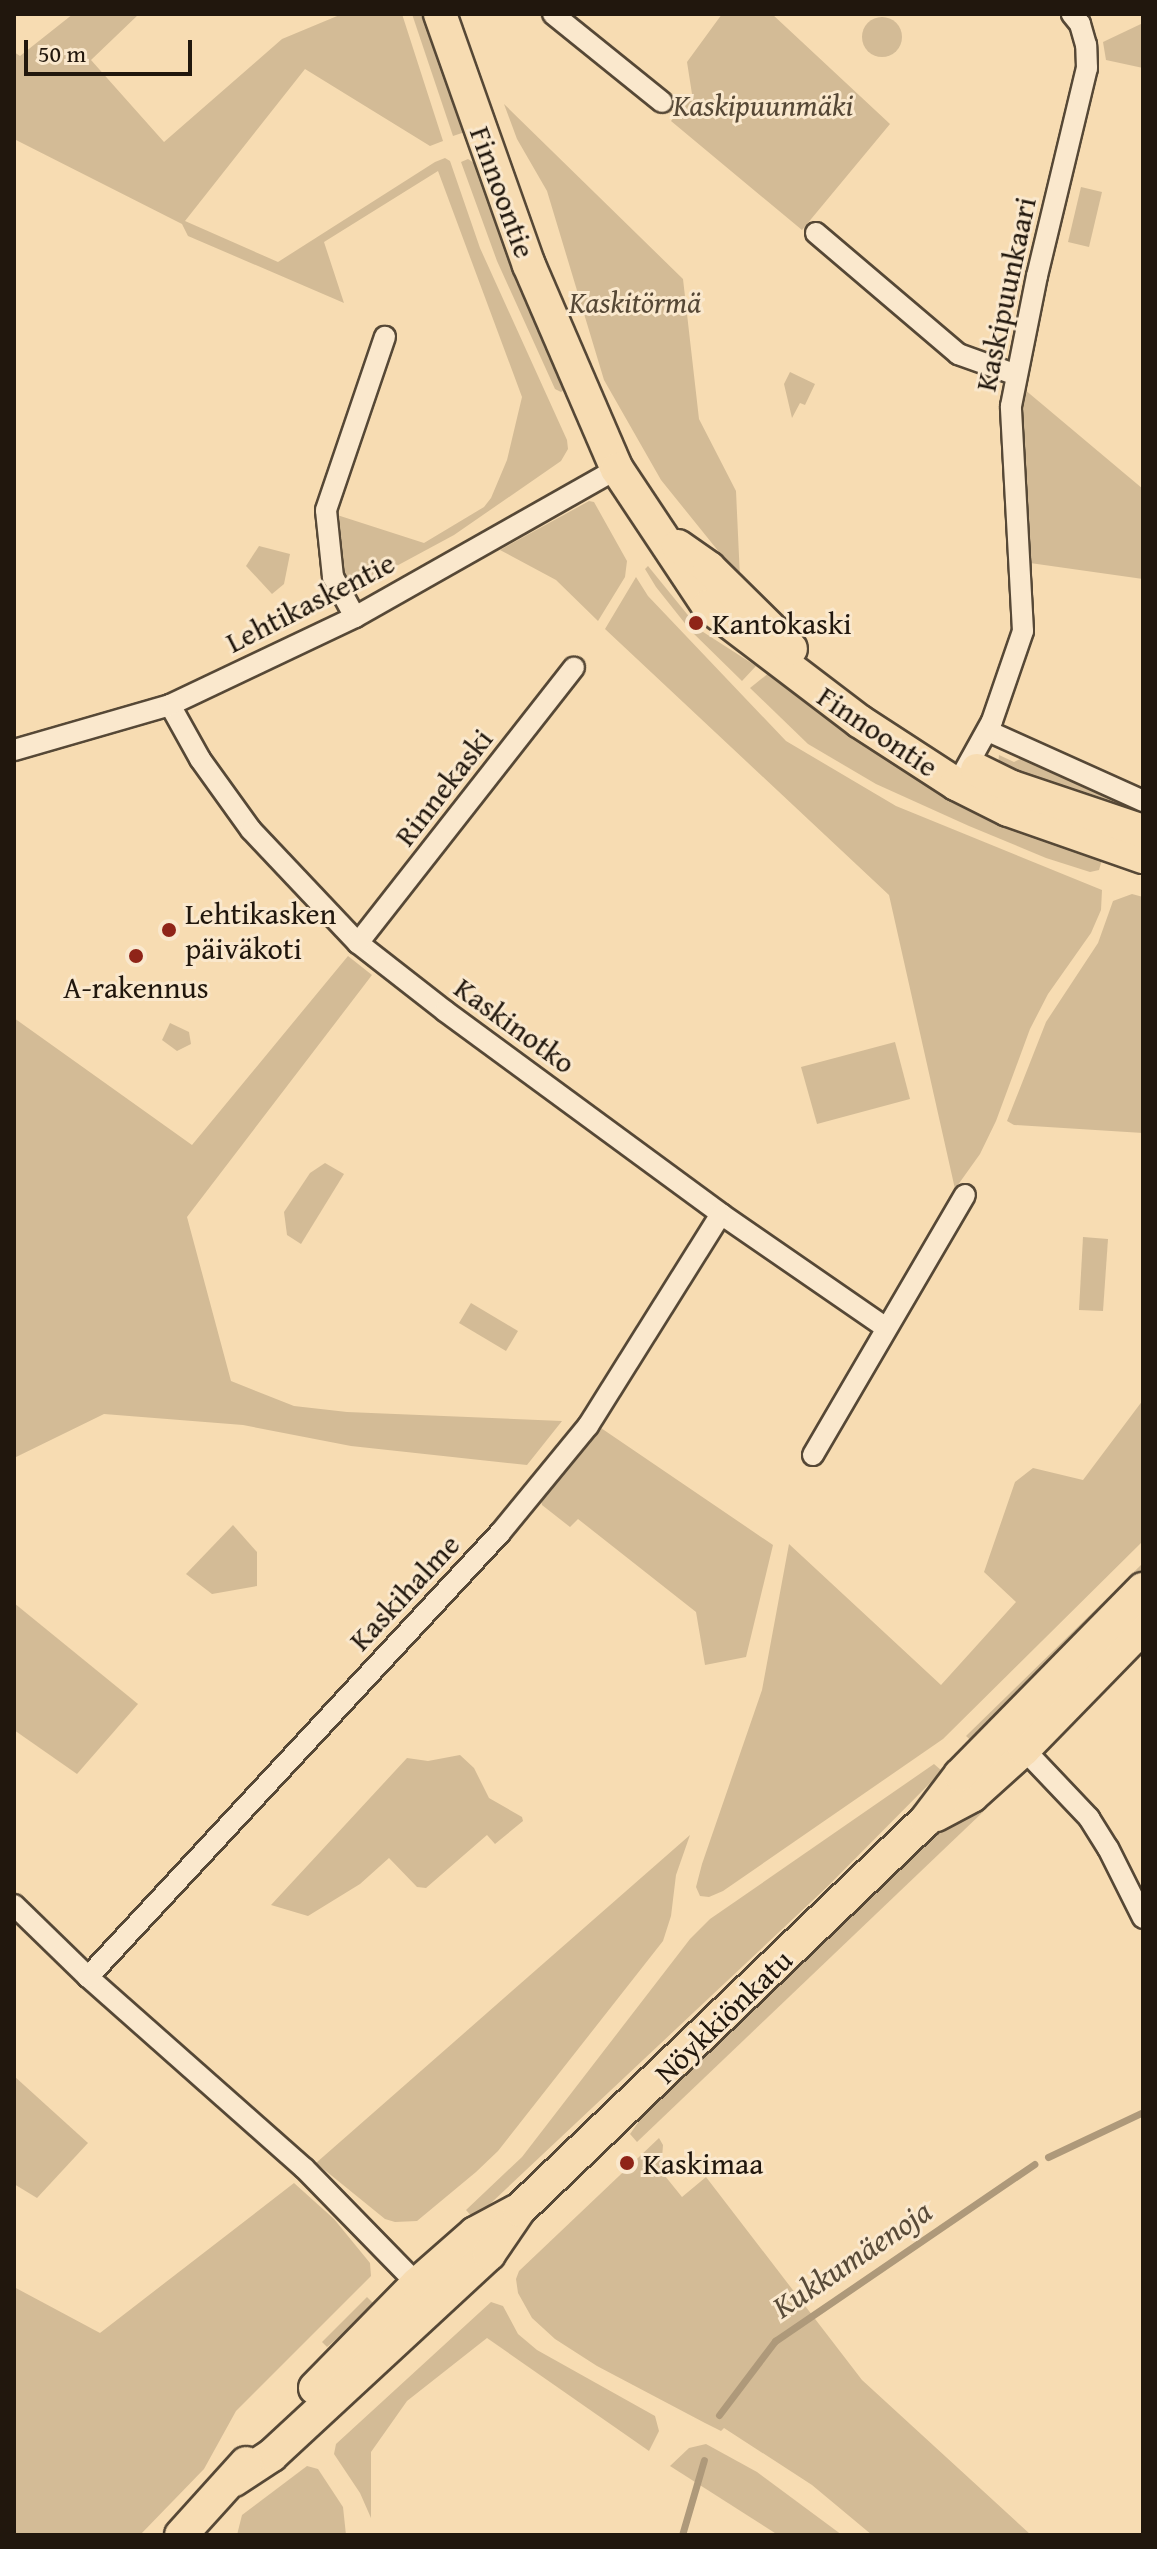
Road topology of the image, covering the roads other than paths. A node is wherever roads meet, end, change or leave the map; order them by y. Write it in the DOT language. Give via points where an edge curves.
graph roads {
  1 [pos="440,14"];
  2 [pos="553,14"];
  3 [pos="1072,14"];
  4 [pos="662,102"];
  5 [pos="816,233"];
  6 [pos="385,337"];
  7 [pos="1014,374"];
  8 [pos="617,469"];
  9 [pos="355,617"];
  10 [pos="574,668"];
  11 [pos="170,705"];
  12 [pos="988,731"];
  13 [pos="14,750"];
  14 [pos="962,774"];
  15 [pos="1143,801"];
  16 [pos="1143,831"];
  17 [pos="1143,857"];
  18 [pos="358,943"];
  19 [pos="965,1195"];
  20 [pos="721,1214"];
  21 [pos="886,1328"];
  22 [pos="813,1455"];
  23 [pos="1143,1589"];
  24 [pos="1143,1627"];
  25 [pos="1015,1740"];
  26 [pos="14,1905"];
  27 [pos="1142,1912"];
  28 [pos="88,1977"];
  29 [pos="426,2293"];
  30 [pos="181,2535"];
  1 -- 8 [label="main road, Finnoontie" via="529,265"];
  2 -- 4 [label="street"];
  3 -- 7 [label="street, Kaskipuunkaari" via="1086,45 1087,68"];
  5 -- 7 [label="street" via="958,354"];
  6 -- 9 [label="street" via="326,510 333,577"];
  7 -- 12 [label="street, Kaskipuunkaari" via="1010,439 1023,631"];
  8 -- 9 [label="street, Lehtikaskentie"];
  8 -- 14 [label="main road, Finnoontie" via="708,606 859,721"];
  9 -- 11 [label="street, Lehtikaskentie"];
  10 -- 18 [label="street, Rinnekaski"];
  11 -- 13 [label="street, Lehtikaskentie"];
  11 -- 18 [label="street, Kaskinotko" via="200,759 251,830"];
  12 -- 14 [label="street, Kaskipuunkaari"];
  12 -- 15 [label="street"];
  14 -- 16 [label="main road, Finnoontie"];
  14 -- 17 [label="main road, Finnoontie" via="1008,810"];
  18 -- 20 [label="street, Kaskinotko"];
  19 -- 21 [label="street"];
  20 -- 21 [label="street, Kaskinotko"];
  20 -- 28 [label="street, Kaskihalme" via="588,1426 500,1533"];
  21 -- 22 [label="street"];
  23 -- 25 [label="main road, Nöykkiönkatu"];
  24 -- 25 [label="main road, Nöykkiönkatu"];
  25 -- 27 [label="street" via="1089,1818"];
  25 -- 29 [label="main road, Nöykkiönkatu" via="972,1796 926,1820 519,2210 489,2254"];
  26 -- 28 [label="street"];
  28 -- 29 [label="street" via="304,2168"];
  29 -- 30 [label="main road, Nöykkiönkatu" via="262,2442"];
}
